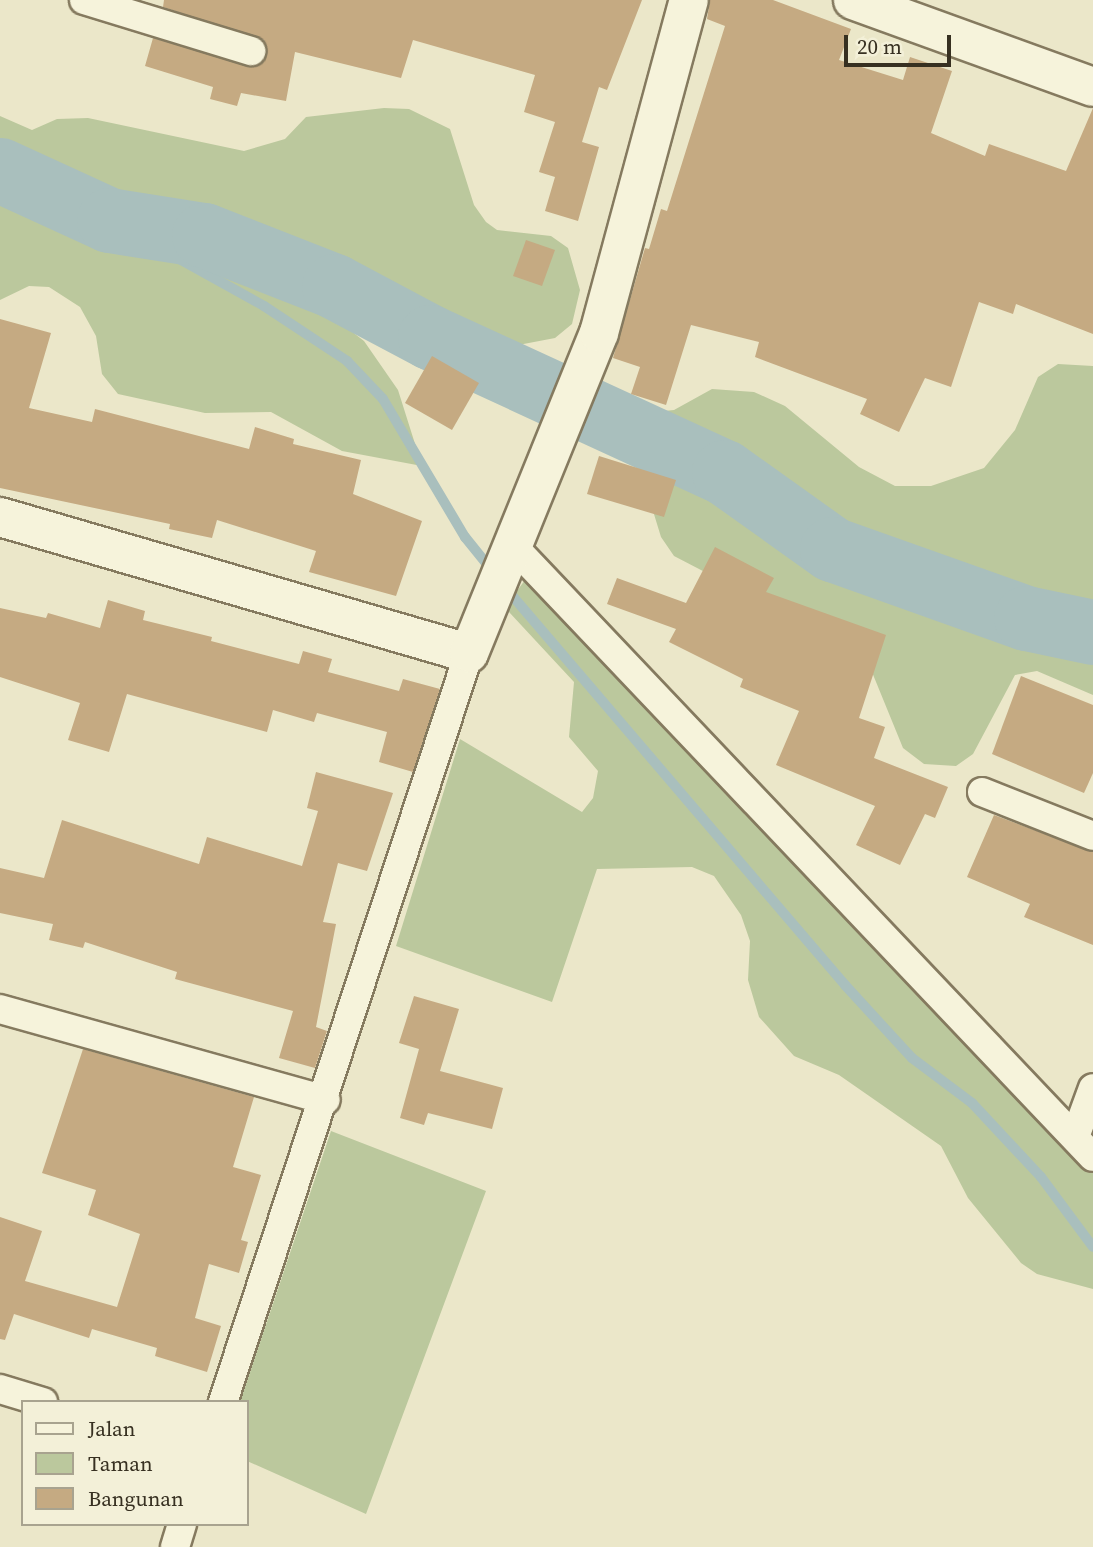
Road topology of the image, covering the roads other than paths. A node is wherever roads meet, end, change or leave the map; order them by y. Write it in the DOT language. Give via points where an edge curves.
graph roads {
  1 [pos="85,0"];
  2 [pos="689,0"];
  3 [pos="853,0"];
  4 [pos="251,51"];
  5 [pos="1093,87"];
  6 [pos="0,517"];
  7 [pos="508,553"];
  8 [pos="469,653"];
  9 [pos="982,792"];
  10 [pos="1093,836"];
  11 [pos="0,1009"];
  12 [pos="1093,1088"];
  13 [pos="326,1100"];
  14 [pos="1084,1147"];
  15 [pos="0,1389"];
  16 [pos="36,1400"];
  17 [pos="224,1400"];
  18 [pos="181,1526"];
  19 [pos="175,1547"];
  1 -- 4 [label="street"];
  2 -- 7 [label="street" via="599,333"];
  3 -- 5 [label="street"];
  6 -- 8 [label="street"];
  7 -- 8 [label="street"];
  7 -- 14 [label="street"];
  8 -- 13 [label="street"];
  9 -- 10 [label="street"];
  11 -- 13 [label="street"];
  12 -- 14 [label="street"];
  13 -- 17 [label="street"];
  15 -- 16 [label="street"];
  18 -- 19 [label="street"];
}
